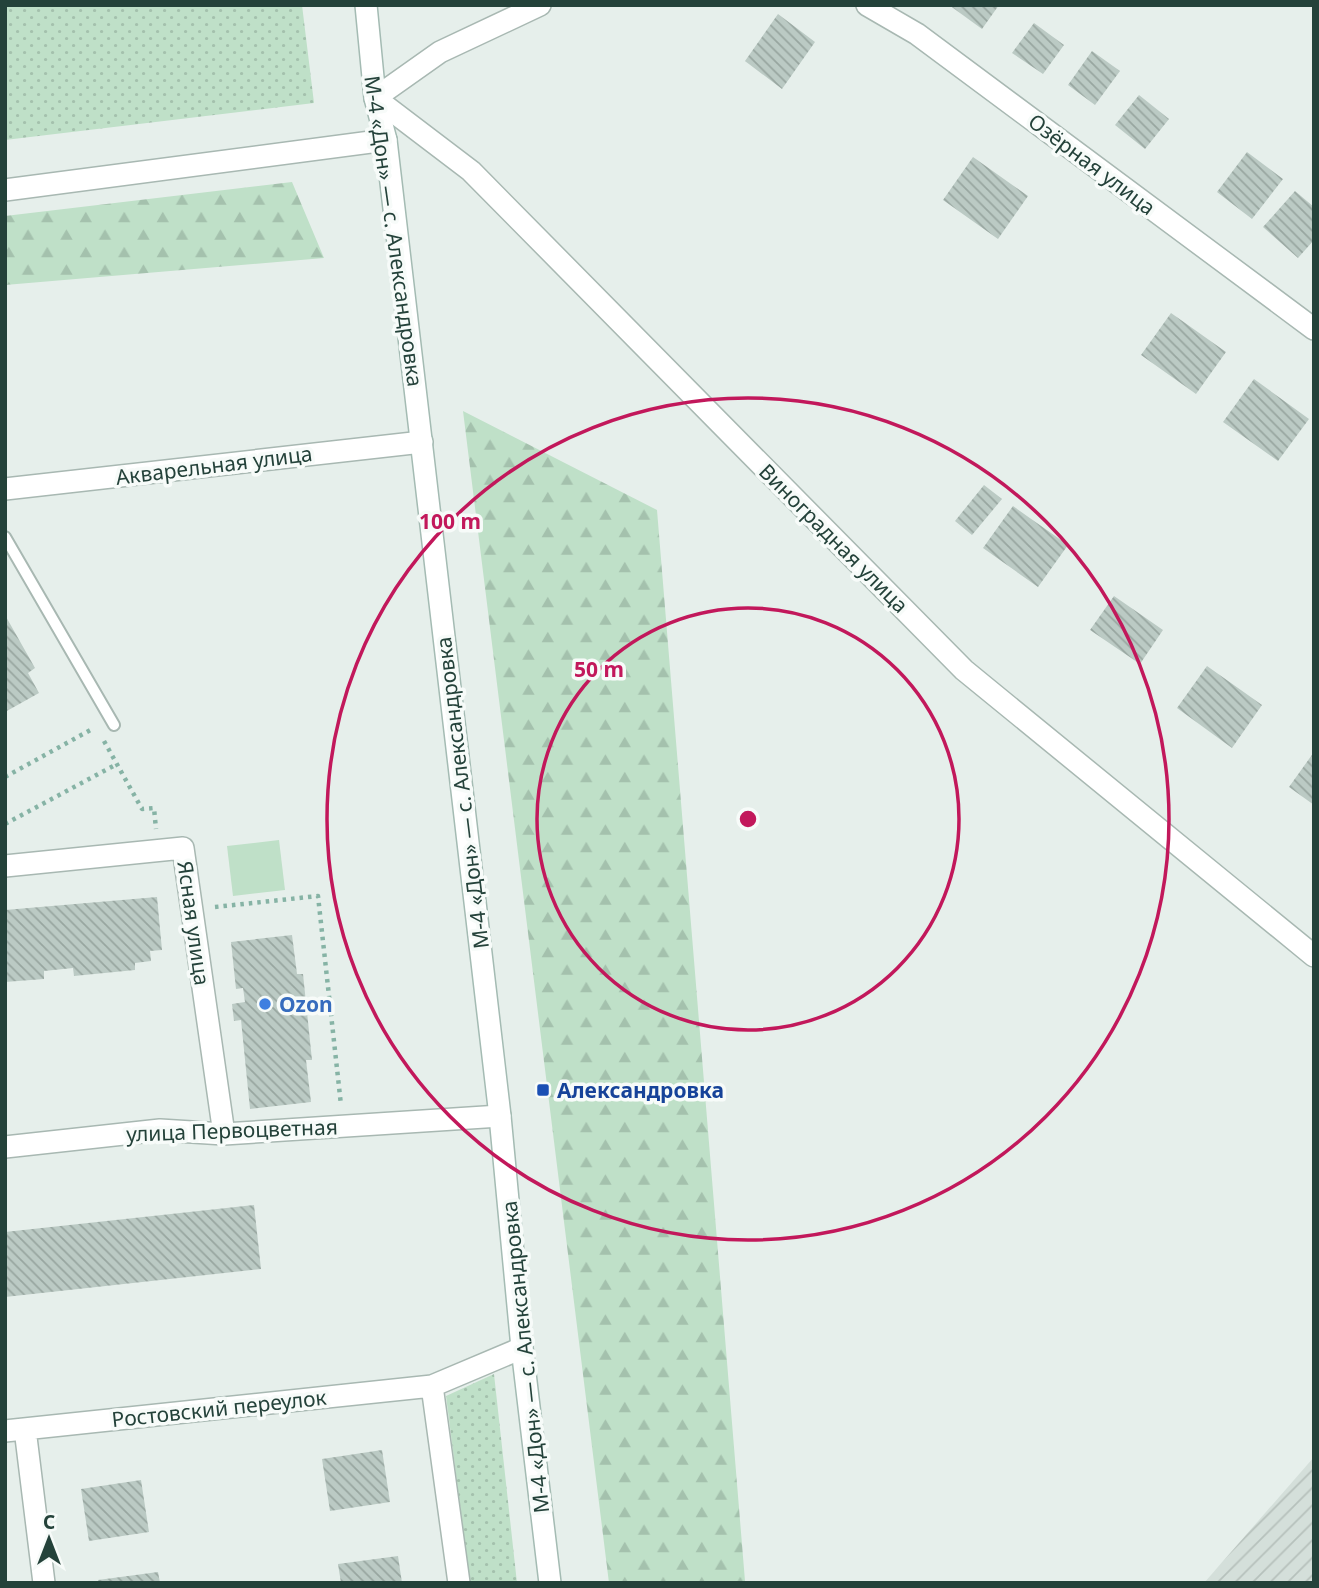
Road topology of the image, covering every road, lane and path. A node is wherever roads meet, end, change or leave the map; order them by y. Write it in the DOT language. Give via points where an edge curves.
graph roads {
  1 [pos="366,5"];
  2 [pos="540,5"];
  3 [pos="867,5"];
  4 [pos="375,98"];
  5 [pos="386,140"];
  6 [pos="5,190"];
  7 [pos="1314,329"];
  8 [pos="422,442"];
  9 [pos="5,489"];
  10 [pos="5,537"];
  11 [pos="114,725"];
  12 [pos="97,727"];
  13 [pos="103,739"];
  14 [pos="117,764"];
  15 [pos="5,777"];
  16 [pos="142,810"];
  17 [pos="5,824"];
  18 [pos="5,866"];
  19 [pos="192,910"];
  20 [pos="1314,956"];
  21 [pos="500,1116"];
  22 [pos="343,1126"];
  23 [pos="224,1134"];
  24 [pos="5,1147"];
  25 [pos="522,1348"];
  26 [pos="432,1385"];
  27 [pos="15,1430"];
  28 [pos="44,1583"];
  29 [pos="459,1583"];
  30 [pos="550,1583"];
  1 -- 4 [label="street, М-4 «Дон» — с. Александровка"];
  2 -- 4 [label="street" via="440,52"];
  3 -- 7 [label="street, Озёрная улица" via="917,34"];
  4 -- 5 [label="street, М-4 «Дон» — с. Александровка"];
  4 -- 20 [label="street, Виноградная улица" via="471,171 964,670"];
  5 -- 6 [label="street"];
  5 -- 8 [label="street, М-4 «Дон» — с. Александровка"];
  8 -- 9 [label="street, Акварельная улица"];
  8 -- 21 [label="street, М-4 «Дон» — с. Александровка"];
  10 -- 11 [label="lane"];
  12 -- 15 [label="path"];
  13 -- 14 [label="path"];
  14 -- 16 [label="path"];
  14 -- 17 [label="path"];
  18 -- 19 [label="street, Ясная улица" via="183,848"];
  19 -- 22 [label="path" via="318,896"];
  19 -- 23 [label="street, Ясная улица"];
  21 -- 22 [label="street, улица Первоцветная"];
  21 -- 25 [label="street, М-4 «Дон» — с. Александровка"];
  22 -- 23 [label="street, улица Первоцветная"];
  23 -- 24 [label="street, улица Первоцветная" via="160,1130"];
  25 -- 26 [label="street, Ростовский переулок"];
  25 -- 30 [label="street, М-4 «Дон» — с. Александровка"];
  26 -- 27 [label="street, Ростовский переулок"];
  26 -- 29 [label="street"];
  27 -- 28 [label="street"];
}
